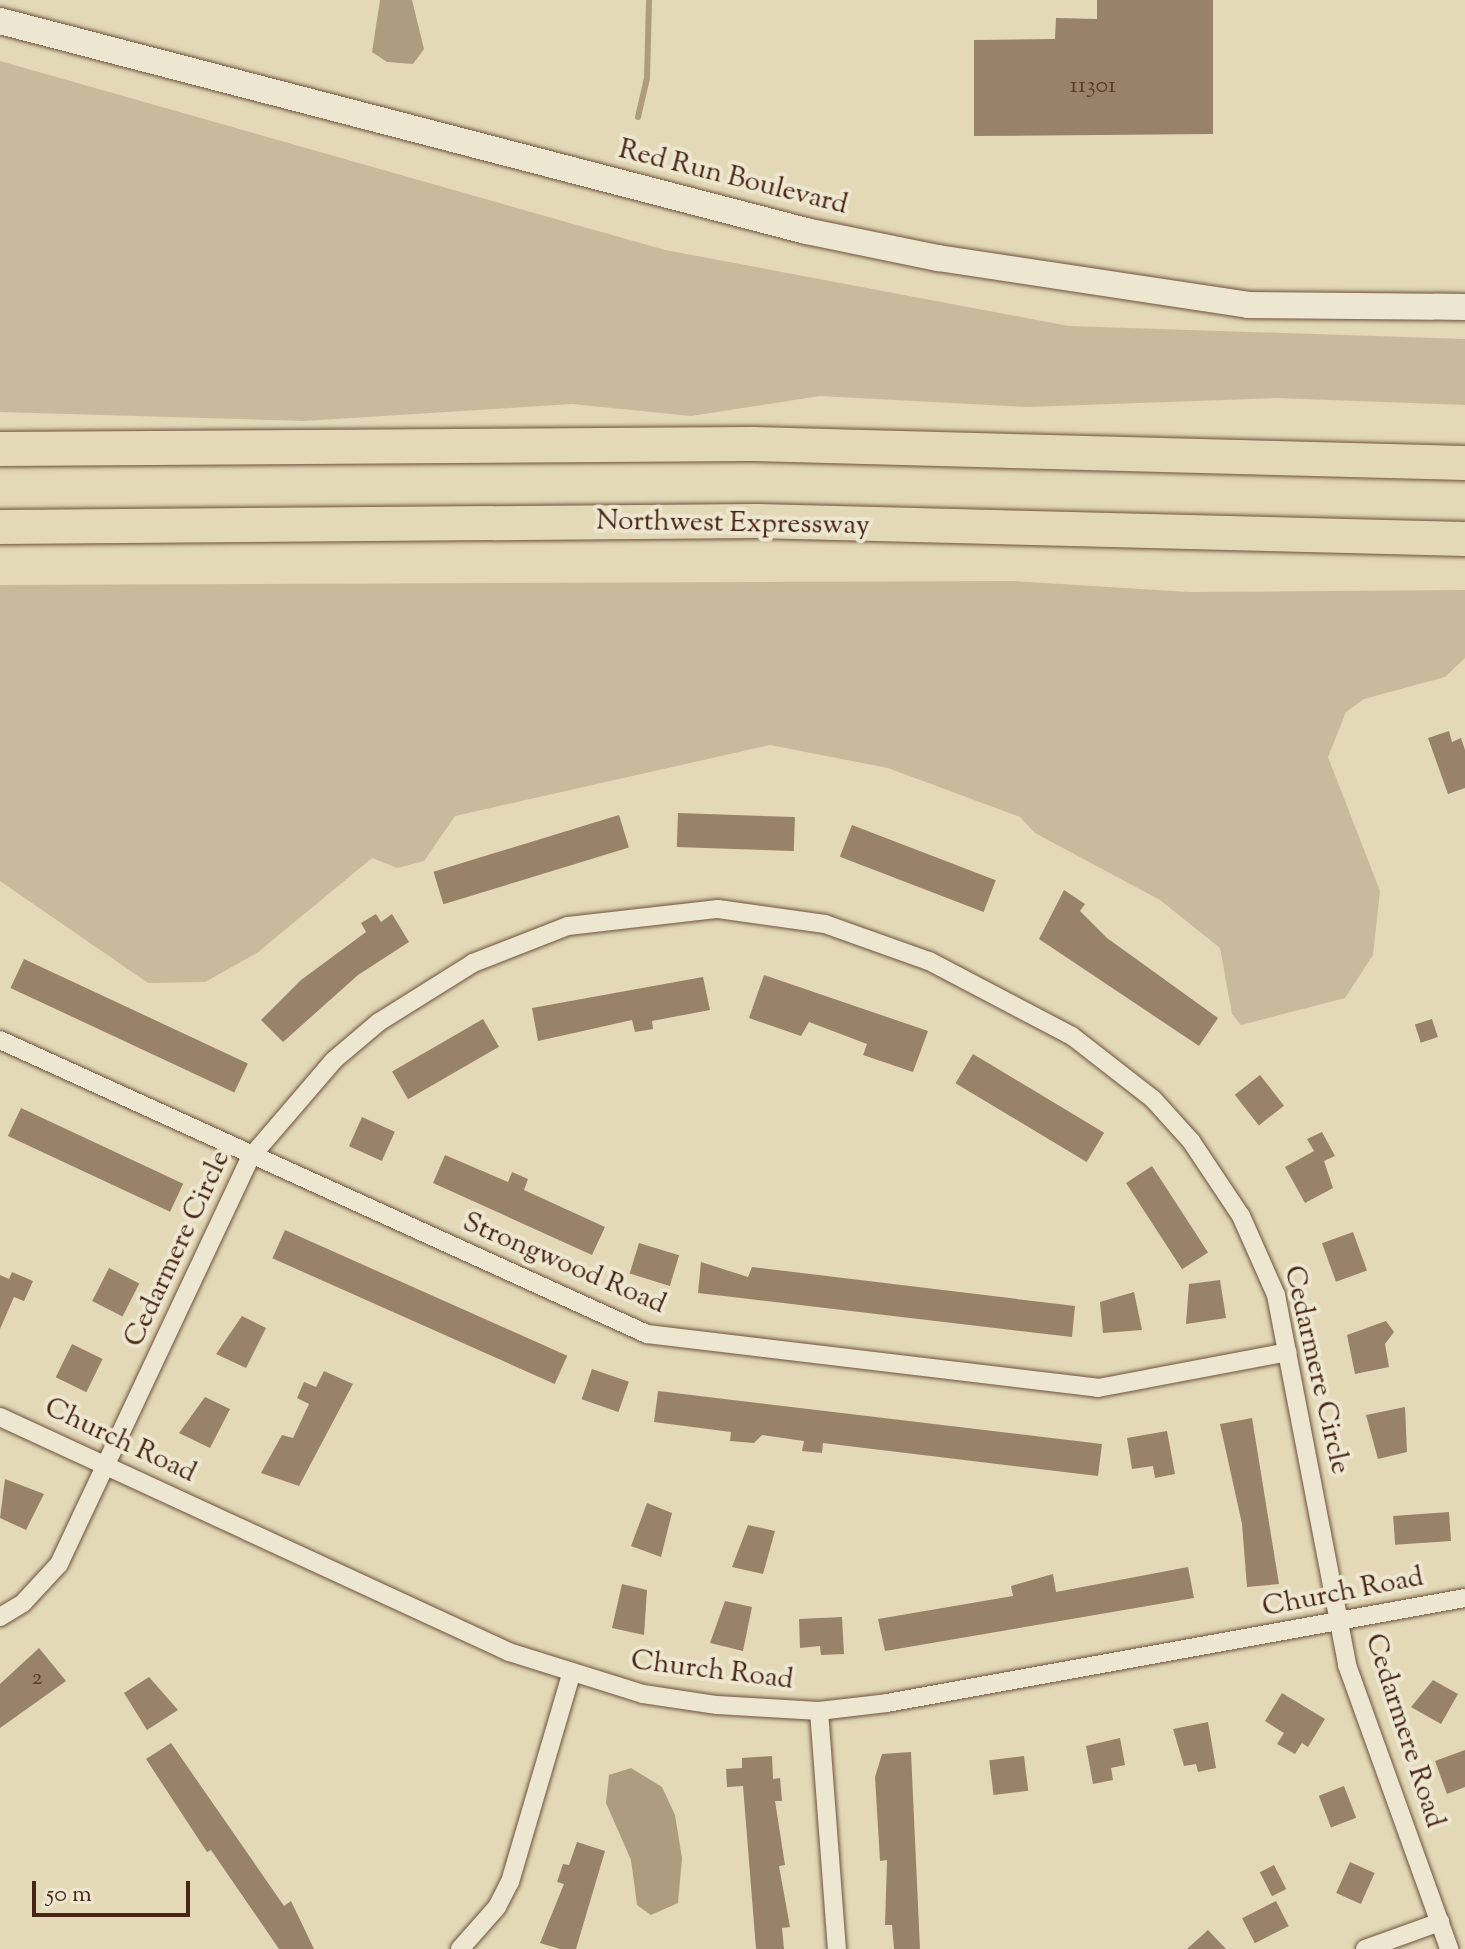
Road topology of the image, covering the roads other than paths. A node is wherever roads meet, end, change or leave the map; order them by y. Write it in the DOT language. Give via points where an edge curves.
graph roads {
  1 [pos="0,21"];
  2 [pos="1465,307"];
  3 [pos="0,449"];
  4 [pos="1465,463"];
  5 [pos="0,527"];
  6 [pos="1465,539"];
  7 [pos="0,1040"];
  8 [pos="250,1158"];
  9 [pos="1288,1352"];
  10 [pos="0,1417"];
  11 [pos="107,1464"];
  12 [pos="1465,1598"];
  13 [pos="0,1617"];
  14 [pos="1340,1621"];
  15 [pos="571,1675"];
  16 [pos="819,1711"];
  17 [pos="1440,1922"];
  18 [pos="460,1949"];
  19 [pos="837,1949"];
  20 [pos="1365,1949"];
  21 [pos="1449,1949"];
  1 -- 2 [label="main road, Red Run Boulevard" via="806,231 938,258 1248,305"];
  3 -- 4 [label="highway" via="753,444"];
  5 -- 6 [label="highway, Northwest Expressway" via="757,521"];
  7 -- 8 [label="street, Strongwood Road"];
  8 -- 9 [label="street, Strongwood Road" via="609,1319 680,1340 1098,1388"];
  8 -- 9 [label="street, Cedarmere Circle" via="334,1060 427,988 473,963 568,926 624,915 718,909 773,913 929,961 1072,1036 1153,1099 1191,1141 1241,1216 1276,1295"];
  8 -- 11 [label="street, Cedarmere Circle"];
  9 -- 14 [label="street, Cedarmere Circle"];
  10 -- 11 [label="street, Church Road"];
  11 -- 13 [label="street, Cedarmere Circle" via="59,1564 32,1594"];
  11 -- 15 [label="street, Church Road" via="450,1627"];
  12 -- 14 [label="street, Church Road"];
  14 -- 16 [label="street, Church Road" via="1024,1682"];
  14 -- 17 [label="street, Cedarmere Road" via="1347,1665"];
  15 -- 16 [label="street, Church Road" via="717,1705"];
  15 -- 18 [label="street" via="510,1882 497,1907"];
  16 -- 19 [label="street"];
  17 -- 20 [label="street"];
  17 -- 21 [label="street, Cedarmere Road"];
}
